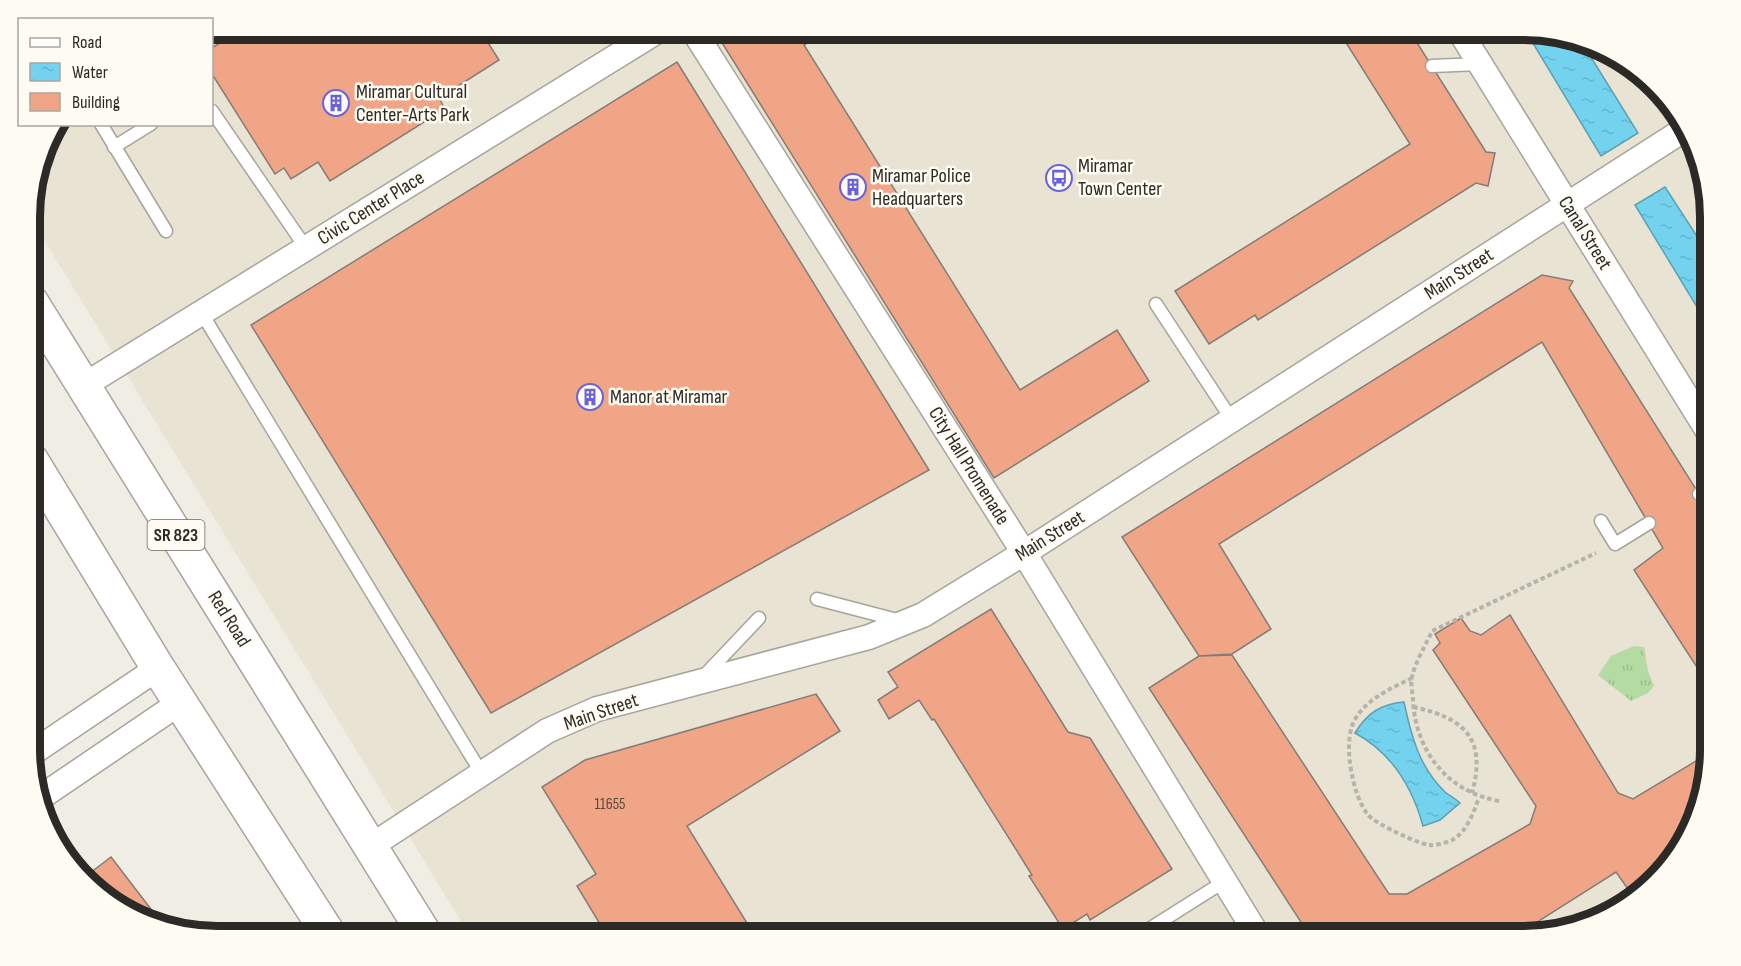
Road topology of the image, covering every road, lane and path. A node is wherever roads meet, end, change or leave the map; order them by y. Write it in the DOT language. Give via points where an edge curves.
graph roads {
  1 [pos="643,40"];
  2 [pos="699,40"];
  3 [pos="1465,40"];
  4 [pos="1480,64"];
  5 [pos="1432,66"];
  6 [pos="213,112"];
  7 [pos="101,126"];
  8 [pos="148,126"];
  9 [pos="1679,133"];
  10 [pos="114,147"];
  11 [pos="1568,205"];
  12 [pos="166,231"];
  13 [pos="306,248"];
  14 [pos="1156,304"];
  15 [pos="201,312"];
  16 [pos="40,316"];
  17 [pos="83,386"];
  18 [pos="1700,418"];
  19 [pos="1232,420"];
  20 [pos="40,474"];
  21 [pos="1601,520"];
  22 [pos="1649,523"];
  23 [pos="1616,544"];
  24 [pos="1024,553"];
  25 [pos="817,599"];
  26 [pos="759,618"];
  27 [pos="905,622"];
  28 [pos="158,668"];
  29 [pos="1412,678"];
  30 [pos="698,682"];
  31 [pos="181,702"];
  32 [pos="1413,707"];
  33 [pos="40,748"];
  34 [pos="482,774"];
  35 [pos="47,793"];
  36 [pos="1472,793"];
  37 [pos="1479,798"];
  38 [pos="1499,801"];
  39 [pos="371,846"];
  40 [pos="1225,881"];
  41 [pos="1155,925"];
  42 [pos="1252,925"];
  43 [pos="324,926"];
  44 [pos="420,926"];
  1 -- 13 [label="street, Civic Center Place"];
  2 -- 24 [label="street, City Hall Promenade"];
  3 -- 4 [label="street, Canal Street"];
  4 -- 5 [label="lane"];
  4 -- 11 [label="street, Canal Street"];
  6 -- 13 [label="lane"];
  7 -- 10 [label="lane"];
  8 -- 10 [label="lane"];
  9 -- 11 [label="street, Main Street"];
  10 -- 12 [label="lane"];
  11 -- 18 [label="street, Canal Street"];
  11 -- 19 [label="street, Main Street"];
  13 -- 15 [label="street, Civic Center Place"];
  14 -- 19 [label="lane"];
  15 -- 17 [label="street, Civic Center Place"];
  15 -- 34 [label="lane"];
  16 -- 17 [label="highway, Red Road / SR 823"];
  17 -- 39 [label="highway, Red Road / SR 823"];
  19 -- 24 [label="street, Main Street"];
  20 -- 28 [label="highway"];
  21 -- 23 [label="lane"];
  22 -- 23 [label="lane"];
  23 -- 29 [label="path" via="1432,630"];
  24 -- 27 [label="street, Main Street"];
  24 -- 40 [label="street, City Hall Promenade"];
  25 -- 27 [label="lane"];
  26 -- 30 [label="lane"];
  27 -- 30 [label="street, Main Street" via="869,637"];
  28 -- 31 [label="highway"];
  28 -- 33 [label="street"];
  29 -- 32 [label="path"];
  29 -- 37 [label="path" via="1374,698 1352,726 1349,756 1355,789 1368,815 1430,846 1453,840 1468,824"];
  30 -- 34 [label="street, Main Street" via="597,709 547,731"];
  31 -- 35 [label="street"];
  31 -- 43 [label="highway"];
  32 -- 36 [label="path" via="1422,744 1433,764"];
  32 -- 36 [label="path" via="1456,721 1472,736 1478,754"];
  34 -- 39 [label="street, Main Street"];
  36 -- 37 [label="path"];
  37 -- 38 [label="path"];
  39 -- 44 [label="highway, Red Road / SR 823"];
  40 -- 41 [label="lane"];
  40 -- 42 [label="street, City Hall Promenade"];
}
